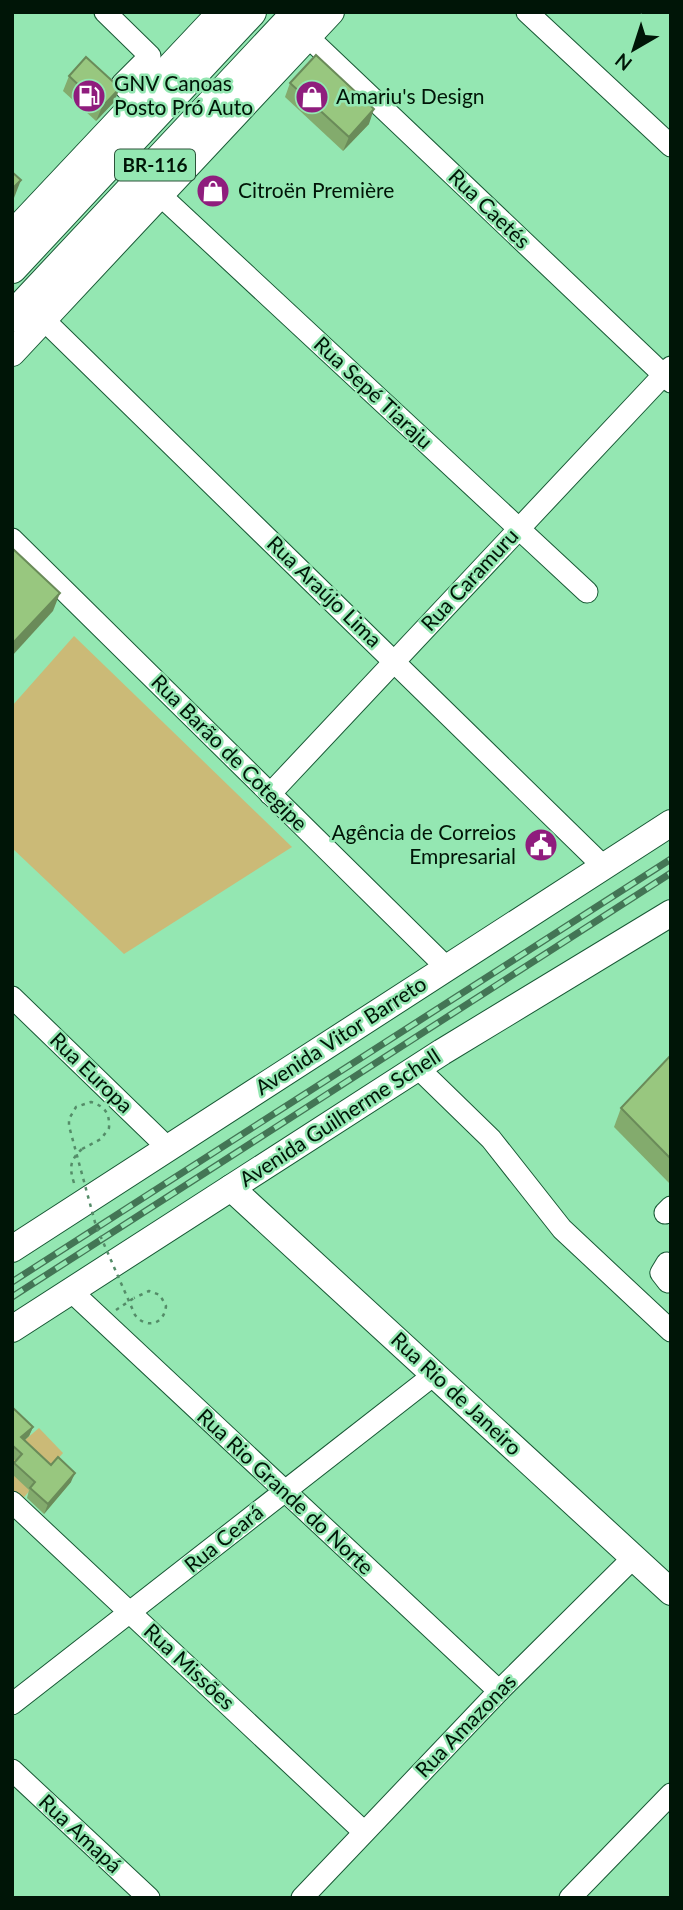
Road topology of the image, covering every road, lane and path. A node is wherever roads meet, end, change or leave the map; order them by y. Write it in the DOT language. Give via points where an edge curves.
graph roads {
  1 [pos="105,12"];
  2 [pos="221,12"];
  3 [pos="251,12"];
  4 [pos="331,12"];
  5 [pos="527,12"];
  6 [pos="303,24"];
  7 [pos="138,102"];
  8 [pos="671,146"];
  9 [pos="159,194"];
  10 [pos="12,234"];
  11 [pos="12,268"];
  12 [pos="12,317"];
  13 [pos="43,319"];
  14 [pos="12,353"];
  15 [pos="668,374"];
  16 [pos="519,528"];
  17 [pos="12,539"];
  18 [pos="587,592"];
  19 [pos="394,660"];
  20 [pos="270,794"];
  21 [pos="671,823"];
  22 [pos="603,866"];
  23 [pos="671,913"];
  24 [pos="446,967"];
  25 [pos="12,997"];
  26 [pos="418,1068"];
  27 [pos="169,1149"];
  28 [pos="231,1188"];
  29 [pos="80,1206"];
  30 [pos="12,1249"];
  31 [pos="71,1291"];
  32 [pos="134,1298"];
  33 [pos="12,1329"];
  34 [pos="671,1331"];
  35 [pos="435,1374"];
  36 [pos="283,1492"];
  37 [pos="12,1502"];
  38 [pos="633,1558"];
  39 [pos="663,1586"];
  40 [pos="671,1608"];
  41 [pos="131,1613"];
  42 [pos="499,1691"];
  43 [pos="12,1704"];
  44 [pos="12,1770"];
  45 [pos="671,1794"];
  46 [pos="364,1832"];
  47 [pos="149,1898"];
  48 [pos="302,1898"];
  49 [pos="570,1898"];
  1 -- 7 [label="street" via="150,56 122,84"];
  2 -- 7 [label="main road"];
  3 -- 11 [label="highway, BR-116"];
  4 -- 6 [label="main road"];
  5 -- 8 [label="street"];
  6 -- 9 [label="main road"];
  6 -- 12 [label="highway, BR-116"];
  6 -- 15 [label="street, Rua Caetés"];
  7 -- 10 [label="main road"];
  9 -- 13 [label="main road"];
  9 -- 16 [label="street, Rua Sepé Tiaraju"];
  13 -- 14 [label="main road"];
  13 -- 19 [label="street, Rua Araújo Lima"];
  15 -- 16 [label="street, Rua Caramuru"];
  16 -- 18 [label="street, Rua Sepé Tiaraju"];
  16 -- 19 [label="street, Rua Caramuru"];
  17 -- 20 [label="street, Rua Barão de Cotegipe"];
  19 -- 20 [label="street, Rua Caramuru"];
  19 -- 22 [label="street, Rua Araújo Lima"];
  20 -- 24 [label="street, Rua Barão de Cotegipe"];
  21 -- 22 [label="main road, Avenida Vitor Barreto"];
  22 -- 24 [label="main road, Avenida Vitor Barreto"];
  23 -- 26 [label="main road, Avenida Guilherme Schell"];
  24 -- 27 [label="main road, Avenida Vitor Barreto"];
  25 -- 27 [label="street, Rua Europa"];
  26 -- 28 [label="main road, Avenida Guilherme Schell"];
  26 -- 34 [label="street" via="491,1139 562,1229"];
  27 -- 29 [label="main road, Avenida Vitor Barreto"];
  28 -- 31 [label="main road, Avenida Guilherme Schell"];
  28 -- 35 [label="main road, Rua Rio de Janeiro"];
  29 -- 30 [label="main road, Avenida Vitor Barreto"];
  29 -- 32 [label="path, bridge" via="70,1170 72,1158 82,1149 101,1139 109,1128 108,1114 98,1104 76,1107 69,1119 96,1226 135,1315 149,1324 163,1317 166,1306 160,1294 149,1291"];
  31 -- 33 [label="main road, Avenida Guilherme Schell"];
  31 -- 36 [label="street, Rua Rio Grande do Norte"];
  35 -- 36 [label="street, Rua Ceará"];
  35 -- 38 [label="main road, Rua Rio de Janeiro"];
  36 -- 41 [label="street, Rua Ceará"];
  36 -- 42 [label="street, Rua Rio Grande do Norte"];
  37 -- 41 [label="street, Rua Missões"];
  38 -- 39 [label="main road, Rua Rio de Janeiro"];
  38 -- 42 [label="street, Rua Amazonas"];
  39 -- 40 [label="street, Rua Rio de Janeiro"];
  41 -- 43 [label="street, Rua Ceará"];
  41 -- 46 [label="street, Rua Missões"];
  42 -- 46 [label="street, Rua Amazonas"];
  44 -- 47 [label="street, Rua Amapá"];
  45 -- 49 [label="street"];
  46 -- 48 [label="street, Rua Amazonas"];
}
